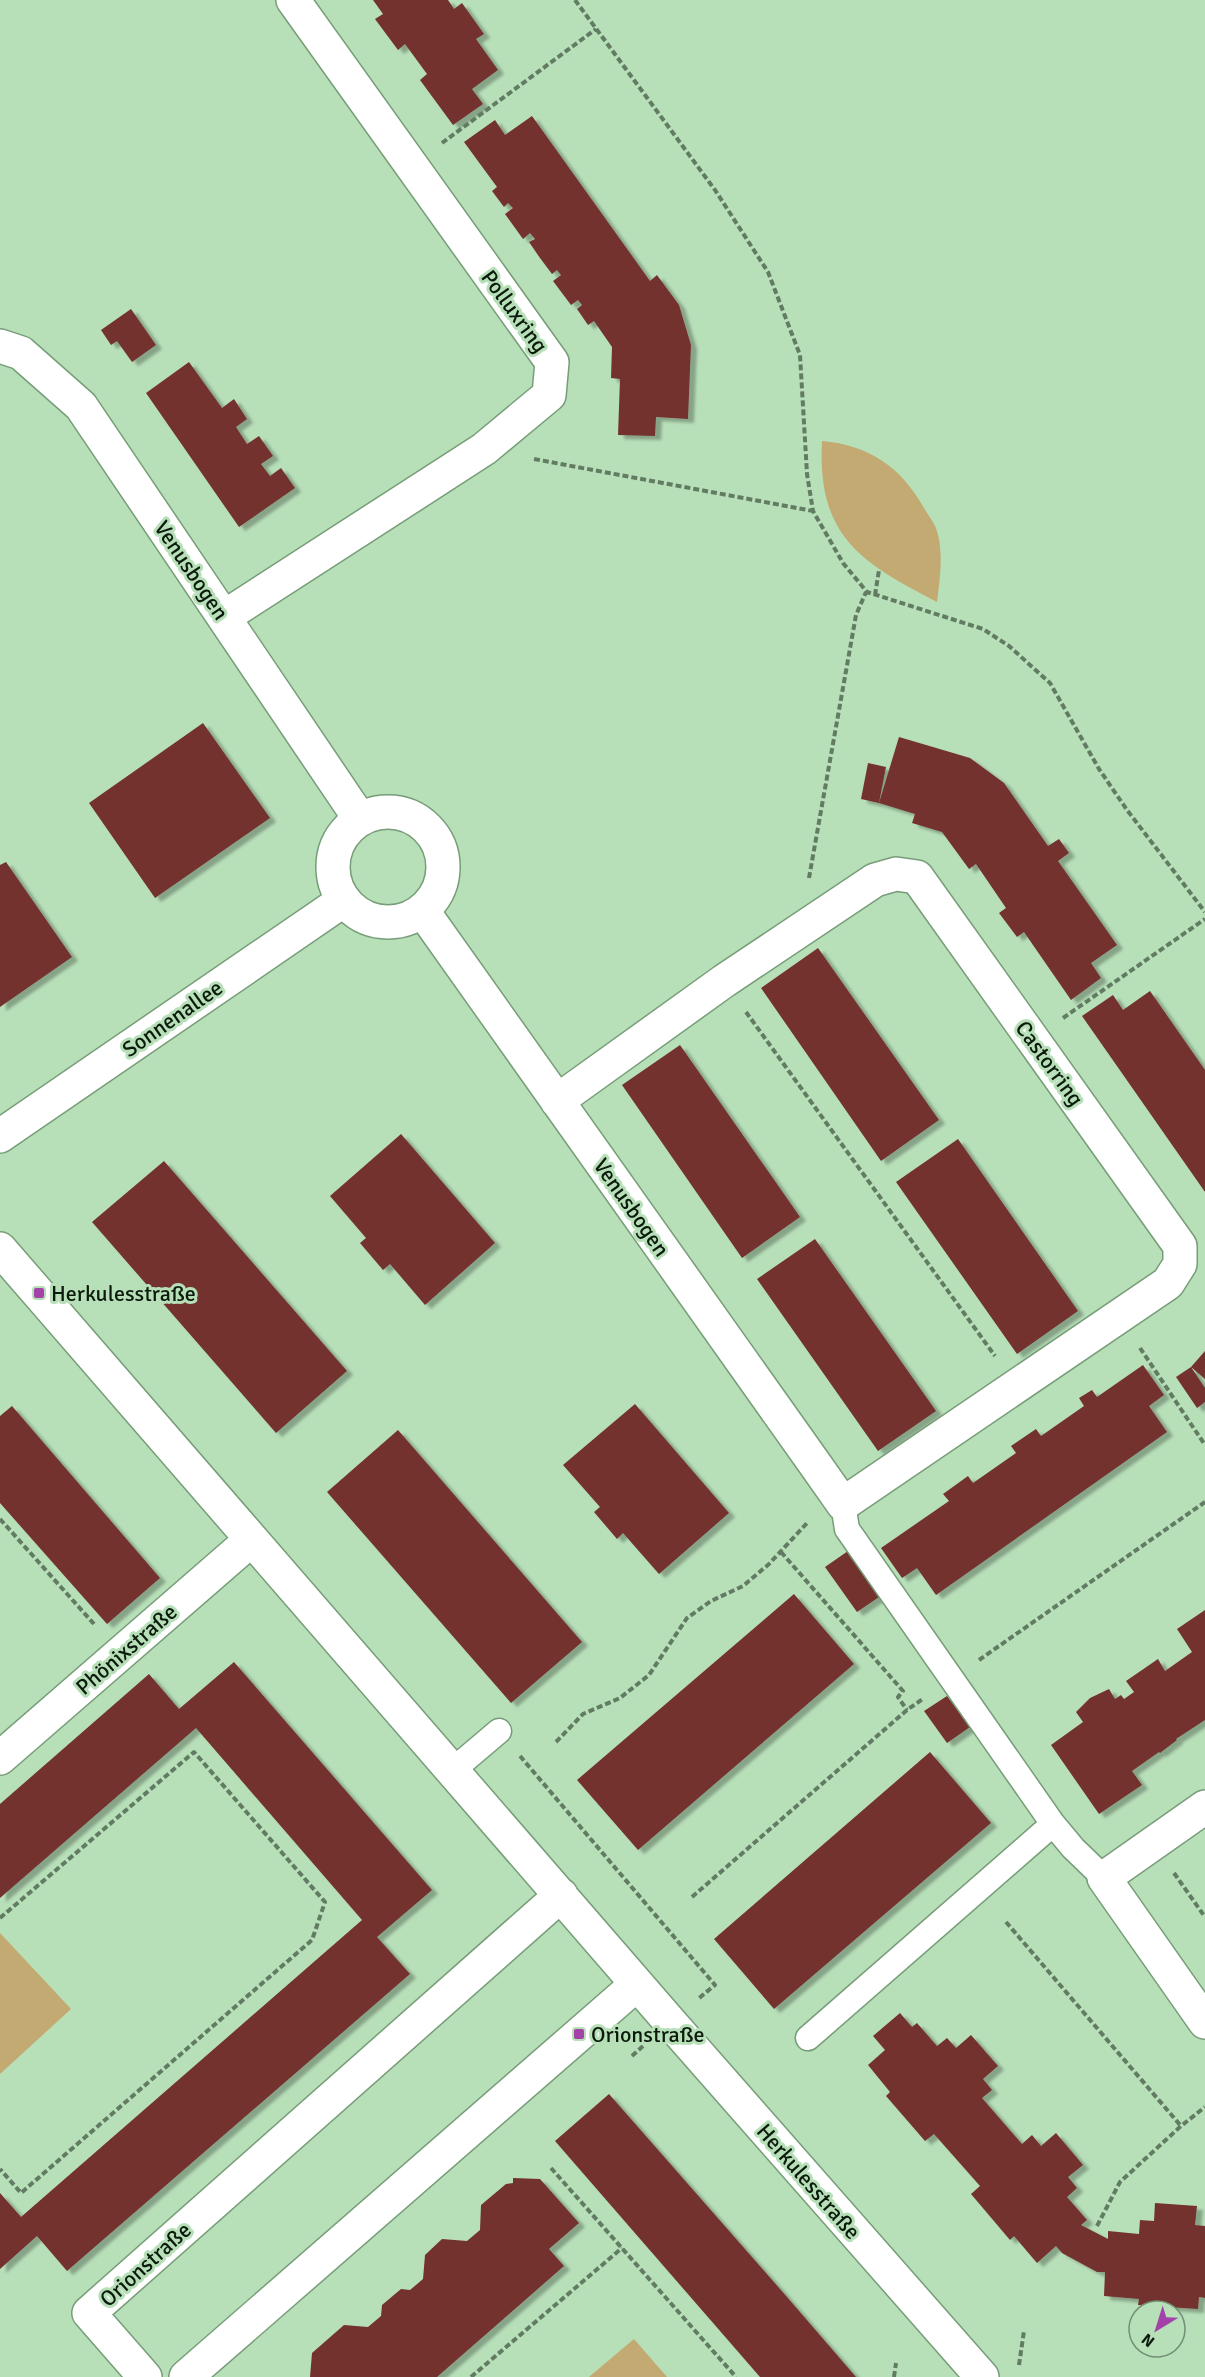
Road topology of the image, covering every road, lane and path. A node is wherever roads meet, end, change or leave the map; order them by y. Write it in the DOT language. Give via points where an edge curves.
graph roads {
  1 [pos="293,0"];
  2 [pos="575,0"];
  3 [pos="596,29"];
  4 [pos="412,166"];
  5 [pos="0,346"];
  6 [pos="484,449"];
  7 [pos="813,511"];
  8 [pos="879,570"];
  9 [pos="867,592"];
  10 [pos="875,595"];
  11 [pos="224,617"];
  12 [pos="360,819"];
  13 [pos="344,900"];
  14 [pos="423,910"];
  15 [pos="1205,912"];
  16 [pos="1205,919"];
  17 [pos="807,924"];
  18 [pos="724,981"];
  19 [pos="1033,1039"];
  20 [pos="557,1101"];
  21 [pos="0,1136"];
  22 [pos="0,1249"];
  23 [pos="1118,1317"];
  24 [pos="1017,1386"];
  25 [pos="1205,1445"];
  26 [pos="1205,1502"];
  27 [pos="843,1504"];
  28 [pos="0,1520"];
  29 [pos="251,1540"];
  30 [pos="781,1552"];
  31 [pos="121,1654"];
  32 [pos="951,1679"];
  33 [pos="907,1710"];
  34 [pos="499,1731"];
  35 [pos="555,1742"];
  36 [pos="0,1758"];
  37 [pos="453,1770"];
  38 [pos="1205,1807"];
  39 [pos="1053,1824"];
  40 [pos="1153,1843"];
  41 [pos="1104,1878"];
  42 [pos="561,1895"];
  43 [pos="692,1897"];
  44 [pos="1205,1917"];
  45 [pos="0,1918"];
  46 [pos="1006,1922"];
  47 [pos="637,1984"];
  48 [pos="715,1984"];
  49 [pos="1205,2022"];
  50 [pos="808,2038"];
  51 [pos="1205,2107"];
  52 [pos="1181,2126"];
  53 [pos="550,2168"];
  54 [pos="0,2169"];
  55 [pos="1097,2226"];
  56 [pos="622,2248"];
  57 [pos="1024,2331"];
  58 [pos="896,2363"];
  59 [pos="1019,2365"];
  60 [pos="146,2377"];
  61 [pos="186,2377"];
  62 [pos="471,2377"];
  63 [pos="736,2377"];
  64 [pos="894,2377"];
  65 [pos="982,2377"];
  1 -- 4 [label="street, Polluxring"];
  2 -- 3 [label="path"];
  3 -- 4 [label="path"];
  3 -- 7 [label="path" via="715,190 768,272 800,356"];
  4 -- 6 [label="street, Polluxring" via="552,362 549,395"];
  5 -- 11 [label="street, Venusbogen" via="21,353 81,406"];
  6 -- 7 [label="path"];
  6 -- 11 [label="street, Polluxring"];
  7 -- 9 [label="path" via="843,562"];
  8 -- 10 [label="path"];
  9 -- 10 [label="path"];
  9 -- 17 [label="path" via="856,615 808,884"];
  10 -- 15 [label="path" via="983,629 1009,646 1050,683 1099,769"];
  11 -- 12 [label="street, Venusbogen"];
  12 -- 13 [label="street" via="345,831 336,847 333,865"];
  12 -- 14 [label="street" via="375,813 408,815 434,835 444,866 434,898"];
  13 -- 14 [label="street" via="373,920 390,922"];
  13 -- 21 [label="street, Sonnenallee"];
  14 -- 20 [label="street, Venusbogen"];
  16 -- 19 [label="path"];
  17 -- 18 [label="street, Castorring"];
  17 -- 19 [label="street, Castorring" via="875,879 896,874 917,877"];
  18 -- 20 [label="street, Castorring"];
  18 -- 24 [label="path"];
  19 -- 23 [label="street, Castorring" via="1180,1246 1180,1264 1168,1283"];
  20 -- 27 [label="street, Venusbogen"];
  22 -- 29 [label="street, Herkulesstraße"];
  23 -- 24 [label="street, Castorring"];
  23 -- 25 [label="path"];
  24 -- 27 [label="street, Castorring"];
  26 -- 32 [label="path"];
  27 -- 30 [label="path" via="808,1522"];
  27 -- 32 [label="lane" via="847,1529"];
  28 -- 31 [label="path"];
  29 -- 31 [label="street, Phönixstraße"];
  29 -- 37 [label="street, Herkulesstraße"];
  30 -- 33 [label="path" via="903,1691 897,1697"];
  30 -- 35 [label="path" via="743,1586 687,1618 649,1675 620,1698 583,1714"];
  31 -- 36 [label="street, Phönixstraße"];
  32 -- 33 [label="path"];
  32 -- 39 [label="lane"];
  33 -- 43 [label="path"];
  34 -- 37 [label="lane"];
  34 -- 48 [label="path"];
  37 -- 42 [label="street, Herkulesstraße"];
  38 -- 40 [label="street"];
  39 -- 41 [label="lane"];
  39 -- 50 [label="lane"];
  40 -- 41 [label="street"];
  40 -- 44 [label="path"];
  41 -- 49 [label="street"];
  42 -- 47 [label="street, Herkulesstraße"];
  42 -- 60 [label="street, Orionstraße" via="89,2313"];
  45 -- 54 [label="path" via="194,1752 325,1902 312,1940 21,2193"];
  46 -- 52 [label="path"];
  47 -- 61 [label="street"];
  47 -- 65 [label="street, Herkulesstraße"];
  51 -- 52 [label="path"];
  52 -- 55 [label="path" via="1120,2182"];
  53 -- 56 [label="path"];
  56 -- 62 [label="path"];
  56 -- 63 [label="path"];
  57 -- 59 [label="path"];
  58 -- 64 [label="path"];
}
